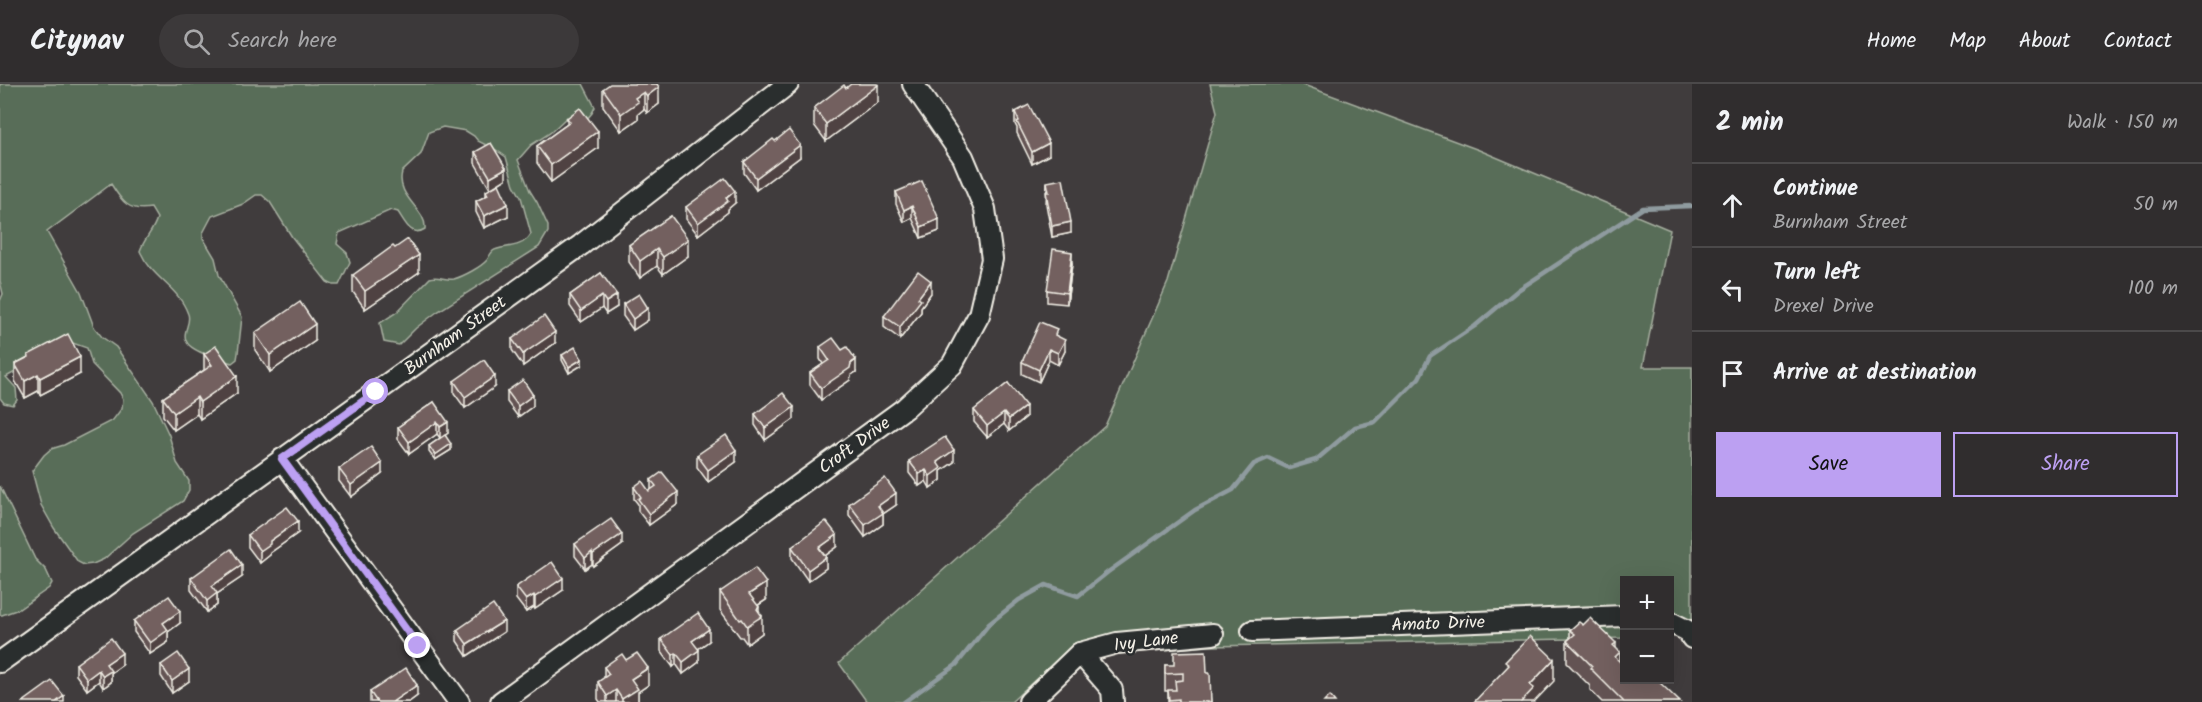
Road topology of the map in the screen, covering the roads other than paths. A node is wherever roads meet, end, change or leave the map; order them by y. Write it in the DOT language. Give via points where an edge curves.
graph roads {
  1 [pos="788,84"];
  2 [pos="913,84"];
  3 [pos="282,459"];
  4 [pos="1620,616"];
  5 [pos="1674,624"];
  6 [pos="1252,631"];
  7 [pos="1212,634"];
  8 [pos="1692,638"];
  9 [pos="1080,654"];
  10 [pos="0,662"];
  11 [pos="459,702"];
  12 [pos="501,702"];
  13 [pos="1029,702"];
  14 [pos="1113,702"];
  1 -- 3 [label="street, Burnham Street" via="580,245"];
  2 -- 12 [label="street, Croft Drive" via="963,157 985,209 992,259 980,315 952,364 905,408"];
  3 -- 10 [label="street, Burnham Street"];
  3 -- 11 [label="street"];
  4 -- 6 [label="street, Amato Drive"];
  5 -- 8 [label="street"];
  7 -- 9 [label="street, Ivy Lane" via="1117,643"];
  9 -- 13 [label="street, Ivy Lane"];
  9 -- 14 [label="street, Ivy Lane" via="1112,690"];
}
